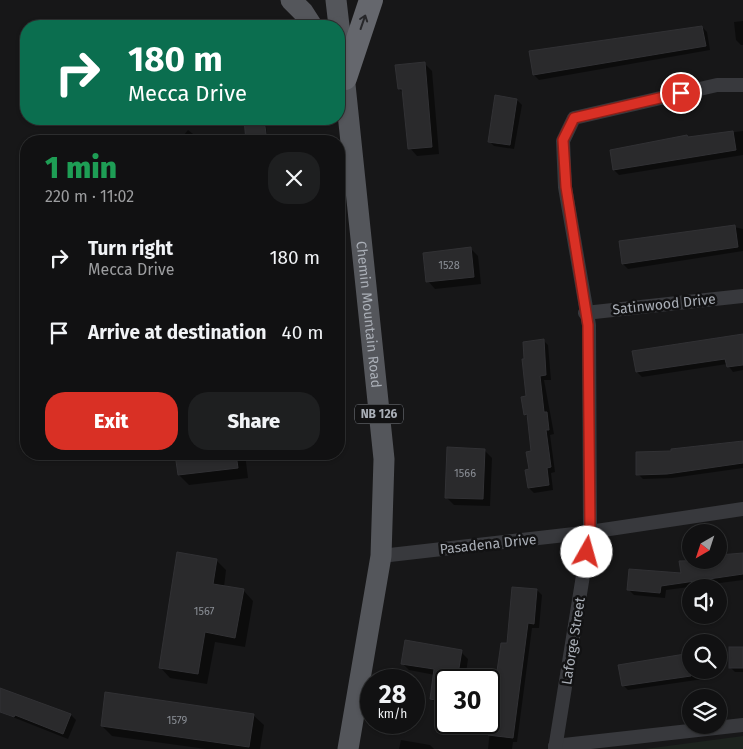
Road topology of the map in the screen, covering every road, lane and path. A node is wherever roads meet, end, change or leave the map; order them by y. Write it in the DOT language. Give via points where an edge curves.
graph roads {
  1 [pos="291,0"];
  2 [pos="336,0"];
  3 [pos="371,0"];
  4 [pos="308,20"];
  5 [pos="338,20"];
  6 [pos="345,65"];
  7 [pos="743,85"];
  8 [pos="345,101"];
  9 [pos="743,296"];
  10 [pos="585,313"];
  11 [pos="743,510"];
  12 [pos="590,532"];
  13 [pos="381,556"];
  14 [pos="743,725"];
  15 [pos="555,748"];
  16 [pos="348,749"];
  1 -- 4 [label="main road"];
  2 -- 5 [label="main road, Chemin Mountain Road / NB 126"];
  6 -- 3 [label="highway, one-way"];
  7 -- 10 [label="street, Laforge Street" via="717,85 574,118 563,140 566,187"];
  8 -- 13 [label="main road, Chemin Mountain Road / NB 126" via="384,459"];
  9 -- 10 [label="street, Satinwood Drive"];
  10 -- 12 [label="street, Laforge Street" via="588,325"];
  11 -- 12 [label="street, Pasadena Drive"];
  12 -- 13 [label="street, Pasadena Drive"];
  12 -- 15 [label="street, Laforge Street"];
  13 -- 16 [label="main road, Chemin Mountain Road / NB 126"];
  14 -- 15 [label="street"];
}
